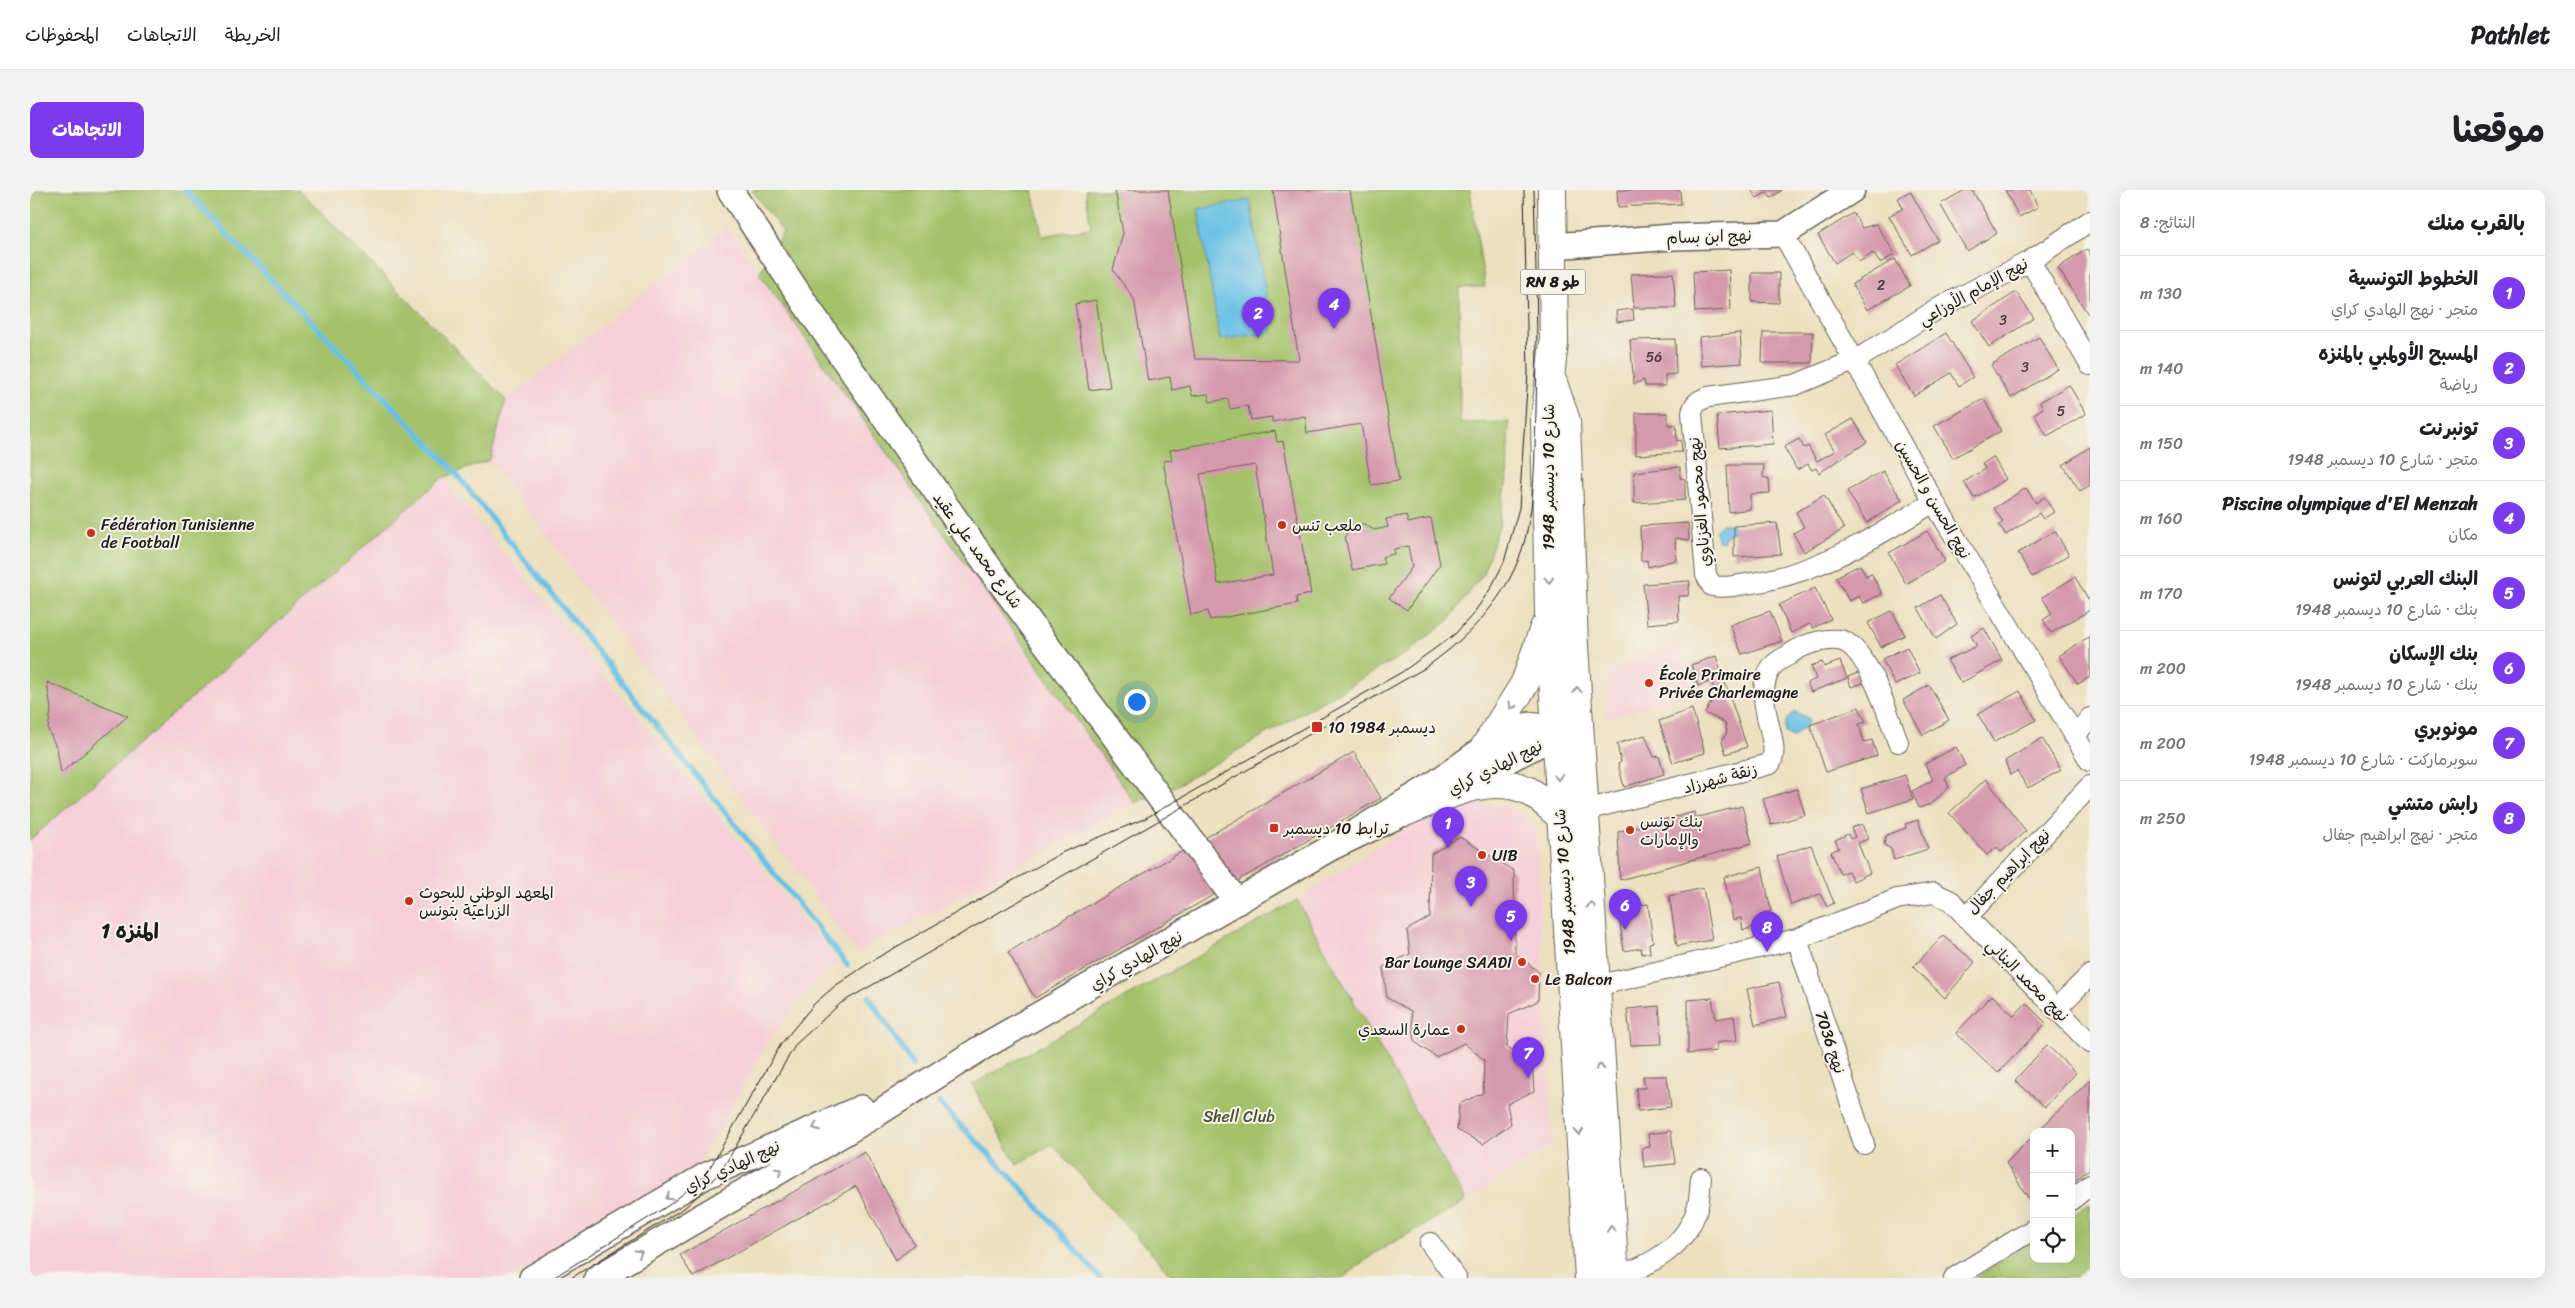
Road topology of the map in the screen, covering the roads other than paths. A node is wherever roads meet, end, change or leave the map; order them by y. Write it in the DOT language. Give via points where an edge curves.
graph roads {
  1 [pos="730,190"];
  2 [pos="1552,190"];
  3 [pos="1852,190"];
  4 [pos="2090,221"];
  5 [pos="1783,234"];
  6 [pos="1553,246"];
  7 [pos="2030,261"];
  8 [pos="1856,360"];
  9 [pos="2090,365"];
  10 [pos="1550,374"];
  11 [pos="1934,502"];
  12 [pos="1549,612"];
  13 [pos="2090,718"];
  14 [pos="1579,722"];
  15 [pos="1556,735"];
  16 [pos="2074,736"];
  17 [pos="1898,742"];
  18 [pos="1483,750"];
  19 [pos="1581,755"];
  20 [pos="2090,761"];
  21 [pos="2090,786"];
  22 [pos="1405,812"];
  23 [pos="1572,813"];
  24 [pos="1332,847"];
  25 [pos="1237,902"];
  26 [pos="1966,918"];
  27 [pos="1797,939"];
  28 [pos="2090,975"];
  29 [pos="1584,989"];
  30 [pos="2056,1009"];
  31 [pos="2090,1043"];
  32 [pos="941,1073"];
  33 [pos="1864,1144"];
  34 [pos="1701,1178"];
  35 [pos="2090,1185"];
  36 [pos="2075,1197"];
  37 [pos="2030,1231"];
  38 [pos="1430,1243"];
  39 [pos="1452,1277"];
  40 [pos="532,1278"];
  41 [pos="597,1278"];
  42 [pos="1605,1278"];
  43 [pos="1954,1278"];
  1 -- 25 [label="street, شارع محمد علي عقيد" via="986,563"];
  2 -- 6 [label="main road, RN 8 طو"];
  3 -- 5 [label="street"];
  4 -- 7 [label="street, نهج الإمام الأوزاعي"];
  5 -- 6 [label="street, نهج ابن بسام" via="1673,237"];
  5 -- 8 [label="street, نهج الحسن و الحسين"];
  6 -- 10 [label="main road, RN 8 طو" via="1554,342"];
  7 -- 8 [label="street, نهج الإمام الأوزاعي" via="1939,308"];
  7 -- 9 [label="street"];
  8 -- 11 [label="street, نهج الحسن و الحسين"];
  8 -- 11 [label="street, نهج محمود الغزناوي" via="1795,384 1708,397 1694,406 1692,413 1708,583 1718,587 1764,582 1809,569"];
  10 -- 12 [label="main road, شارع 10 ديسمبر 1948, one-way" via="1545,420"];
  14 -- 10 [label="main road, شارع 10 ديسمبر 1948, one-way" via="1566,421"];
  11 -- 16 [label="street, نهج الحسن و الحسين"];
  12 -- 15 [label="main road, شارع 10 ديسمبر 1948"];
  12 -- 18 [label="main road, one-way" via="1525,683"];
  13 -- 16 [label="street"];
  14 -- 15 [label="main road"];
  14 -- 19 [label="main road, شارع 10 ديسمبر 1948"];
  15 -- 18 [label="street, نهج الهادي كراي" via="1545,726 1524,726 1500,737"];
  15 -- 19 [label="main road"];
  15 -- 22 [label="street, نهج الهادي كراي"];
  15 -- 23 [label="main road, شارع 10 ديسمبر 1948, one-way"];
  16 -- 20 [label="street, نهج الحسن و الحسين"];
  17 -- 23 [label="street, زنقة شهرزاد" via="1884,704 1858,652 1847,642 1832,640 1798,648 1771,668 1763,690 1764,710 1774,752 1770,764"];
  18 -- 24 [label="street, نهج الهادي كراي"];
  19 -- 23 [label="main road, شارع 10 ديسمبر 1948"];
  21 -- 26 [label="street, نهج ابراهيم جفال"];
  22 -- 23 [label="main road" via="1448,795 1490,784 1514,785"];
  22 -- 24 [label="street, نهج الهادي كراي"];
  23 -- 29 [label="main road, شارع 10 ديسمبر 1948"];
  24 -- 25 [label="street, نهج الهادي كراي"];
  25 -- 32 [label="street, نهج الهادي كراي"];
  26 -- 27 [label="street, نهج ابراهيم جفال" via="1951,901 1934,893 1897,899"];
  26 -- 30 [label="street, نهج محمد البناني"];
  27 -- 29 [label="street, نهج ابراهيم جفال"];
  27 -- 33 [label="street, نهج 7036"];
  28 -- 30 [label="street"];
  29 -- 42 [label="main road, شارع 10 ديسمبر 1948"];
  30 -- 31 [label="street, نهج محمد البناني"];
  32 -- 40 [label="street, نهج الهادي كراي, one-way" via="705,1176"];
  41 -- 32 [label="street, نهج الهادي كراي, one-way"];
  34 -- 42 [label="street" via="1698,1206 1676,1244 1658,1258"];
  35 -- 36 [label="street"];
  37 -- 43 [label="street"];
  38 -- 39 [label="street"];
}
